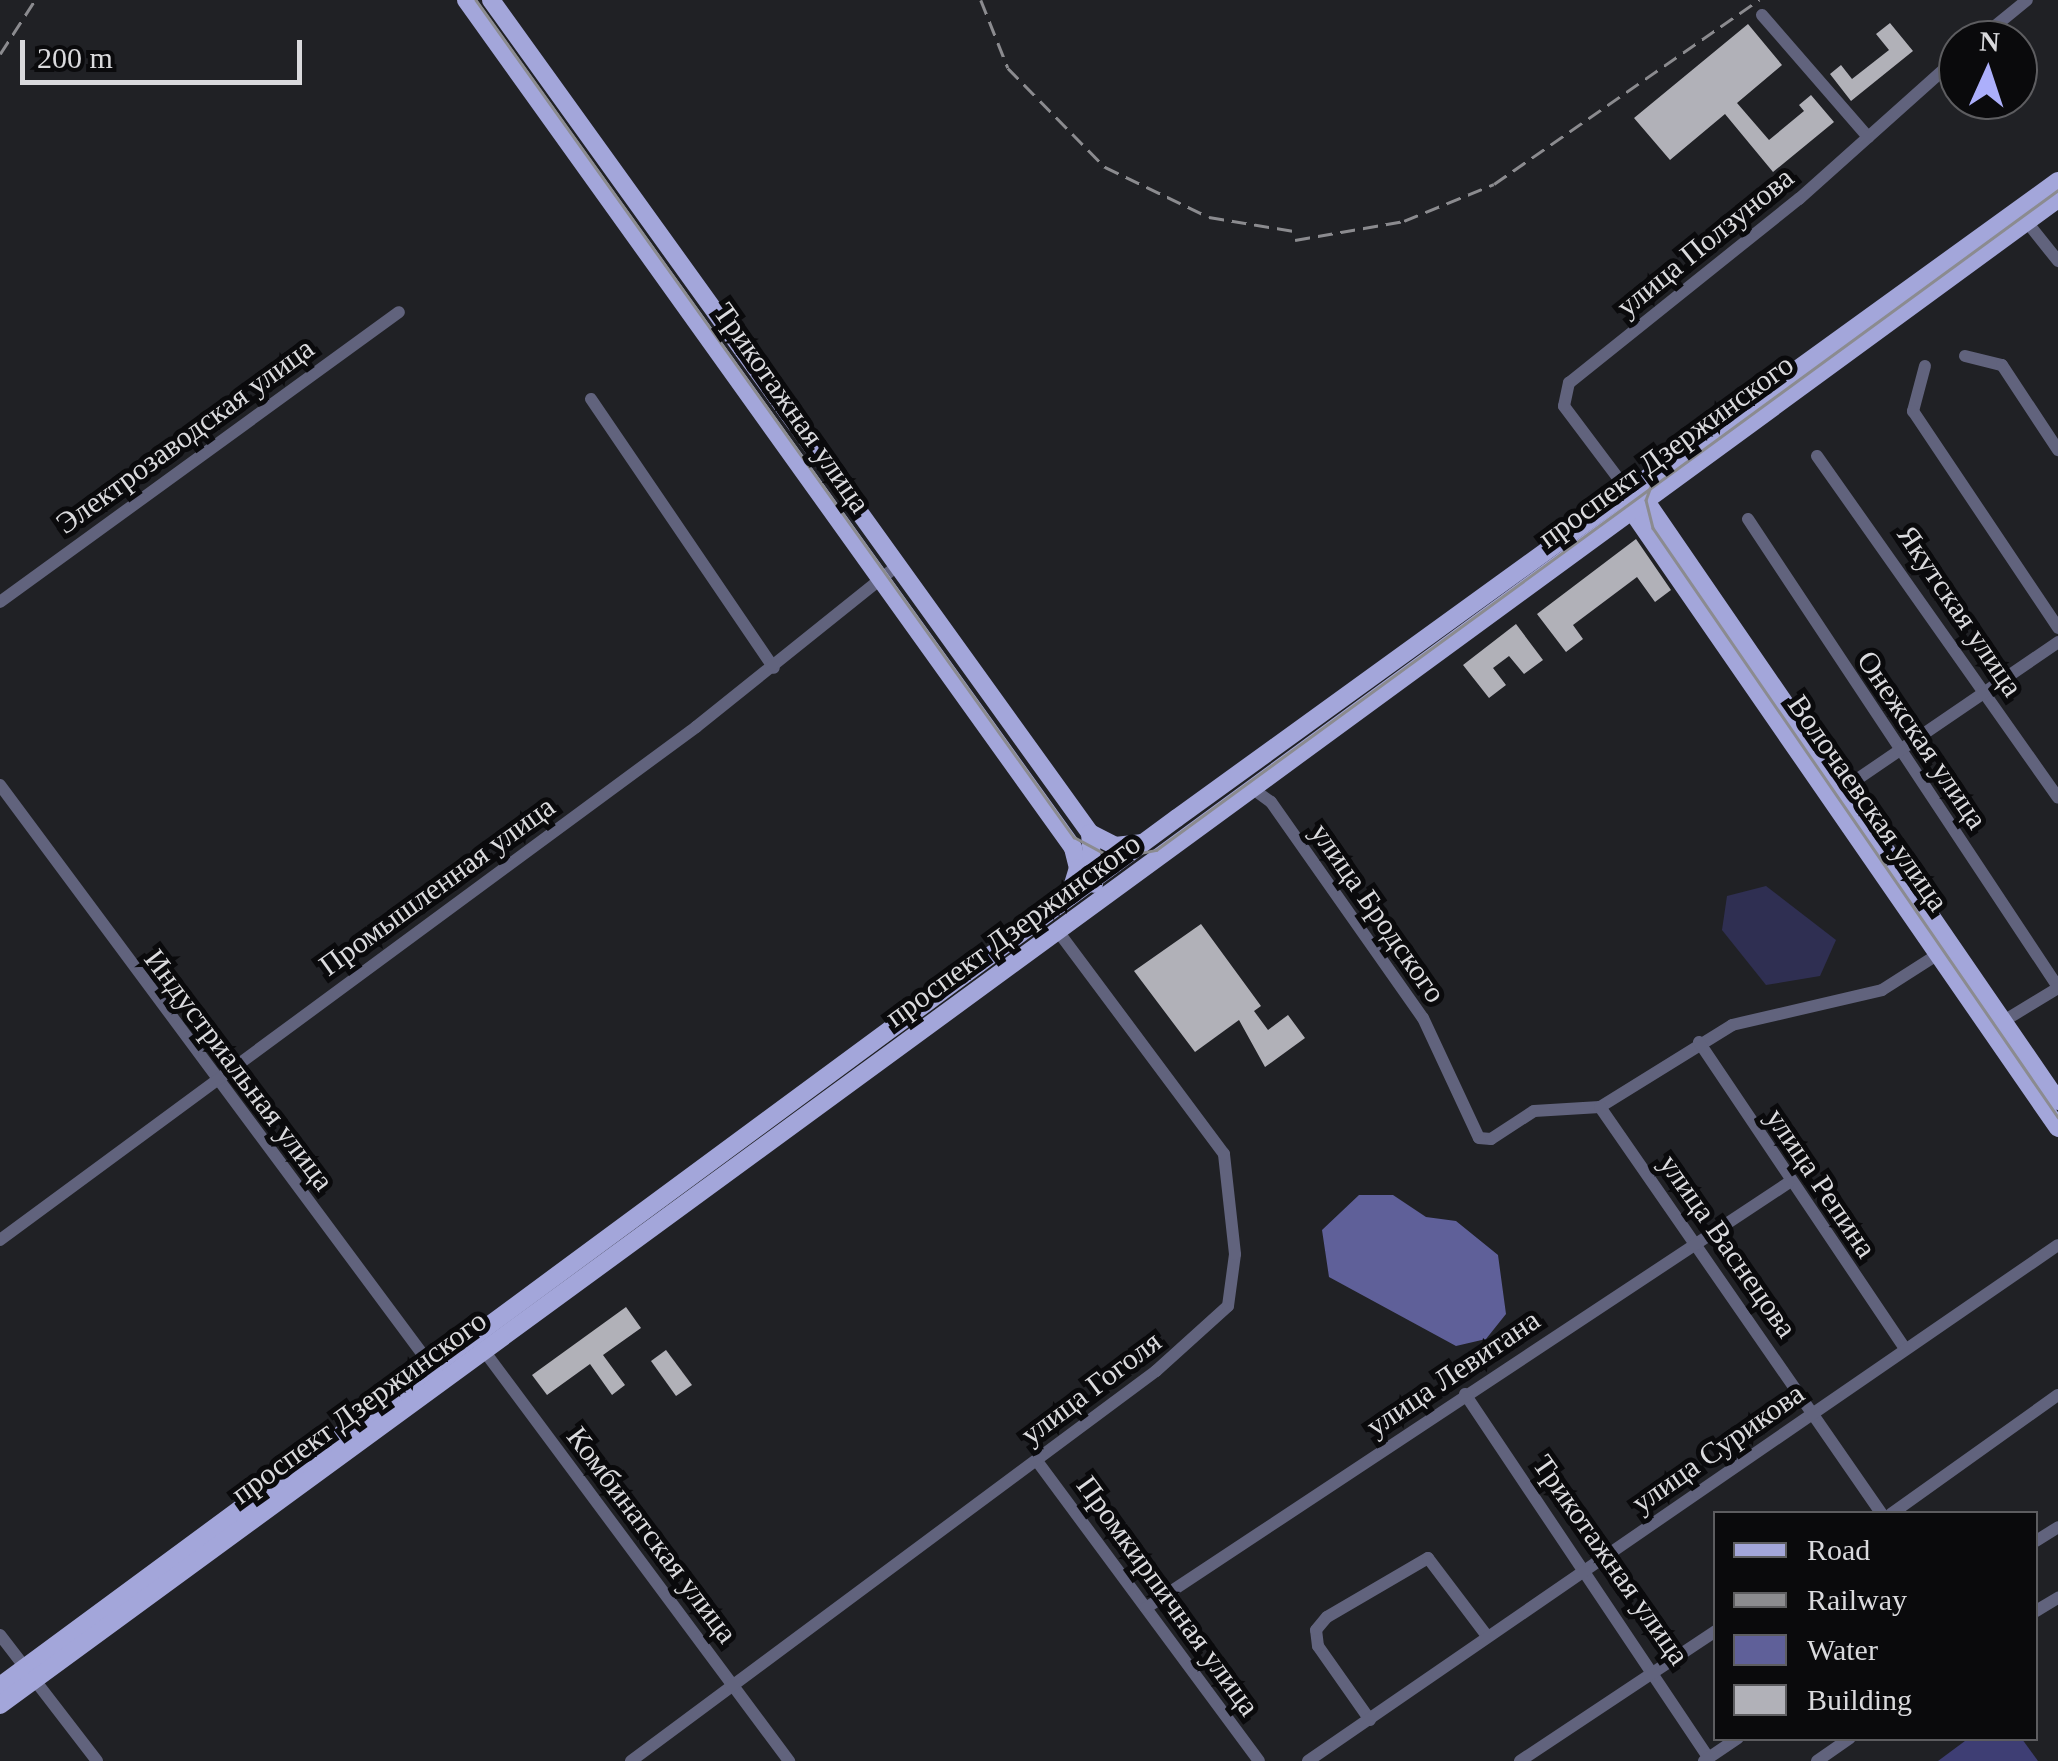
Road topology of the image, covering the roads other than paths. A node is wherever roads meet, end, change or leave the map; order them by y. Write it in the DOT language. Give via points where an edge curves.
graph roads {
  1 [pos="466,0"];
  2 [pos="491,0"];
  3 [pos="2026,0"];
  4 [pos="1762,15"];
  5 [pos="2002,20"];
  6 [pos="1938,75"];
  7 [pos="1868,138"];
  8 [pos="2058,181"];
  9 [pos="2058,199"];
  10 [pos="2022,216"];
  11 [pos="2058,261"];
  12 [pos="399,312"];
  13 [pos="1965,356"];
  14 [pos="1924,366"];
  15 [pos="590,398"];
  16 [pos="2058,450"];
  17 [pos="1817,456"];
  18 [pos="1631,495"];
  19 [pos="1748,519"];
  20 [pos="898,566"];
  21 [pos="882,583"];
  22 [pos="0,602"];
  23 [pos="2058,628"];
  24 [pos="2058,642"];
  25 [pos="774,668"];
  26 [pos="1984,692"];
  27 [pos="1898,750"];
  28 [pos="0,785"];
  29 [pos="1252,789"];
  30 [pos="1838,792"];
  31 [pos="2058,798"];
  32 [pos="1090,834"];
  33 [pos="1144,843"];
  34 [pos="1073,848"];
  35 [pos="1160,857"];
  36 [pos="1097,859"];
  37 [pos="1117,864"];
  38 [pos="1096,879"];
  39 [pos="1072,909"];
  40 [pos="1058,932"];
  41 [pos="1946,949"];
  42 [pos="2058,987"];
  43 [pos="1997,1025"];
  44 [pos="1699,1042"];
  45 [pos="215,1078"];
  46 [pos="2058,1101"];
  47 [pos="1600,1106"];
  48 [pos="2058,1128"];
  49 [pos="1788,1182"];
  50 [pos="1693,1239"];
  51 [pos="0,1240"];
  52 [pos="2058,1245"];
  53 [pos="480,1345"];
  54 [pos="1905,1350"];
  55 [pos="438,1375"];
  56 [pos="1465,1394"];
  57 [pos="2058,1395"];
  58 [pos="1812,1412"];
  59 [pos="1037,1461"];
  60 [pos="1880,1511"];
  61 [pos="1895,1511"];
  62 [pos="1589,1568"];
  63 [pos="1146,1608"];
  64 [pos="1713,1633"];
  65 [pos="0,1635"];
  66 [pos="1488,1636"];
  67 [pos="1655,1671"];
  68 [pos="28,1675"];
  69 [pos="0,1686"];
  70 [pos="734,1687"];
  71 [pos="0,1705"];
  72 [pos="1370,1720"];
  73 [pos="1734,1741"];
  74 [pos="1846,1741"];
  75 [pos="1706,1760"];
  76 [pos="97,1761"];
  77 [pos="631,1761"];
  78 [pos="789,1761"];
  79 [pos="1258,1761"];
  80 [pos="1308,1761"];
  81 [pos="1520,1761"];
  82 [pos="1817,1761"];
  1 -- 21 [label="main road, Трикотажная улица"];
  2 -- 20 [label="main road, Трикотажная улица"];
  3 -- 5 [label="street"];
  4 -- 7 [label="street"];
  6 -- 7 [label="street, улица Ползунова"];
  7 -- 18 [label="street, улица Ползунова" via="1569,383 1564,406"];
  8 -- 10 [label="main road, проспект Дзержинского"];
  9 -- 10 [label="main road, проспект Дзержинского"];
  10 -- 11 [label="street"];
  10 -- 18 [label="main road, проспект Дзержинского"];
  12 -- 22 [label="street, Электрозаводская улица"];
  13 -- 16 [label="street" via="2002,365"];
  14 -- 23 [label="street" via="1913,410"];
  15 -- 25 [label="street"];
  17 -- 26 [label="street, Якутская улица"];
  18 -- 29 [label="main road, проспект Дзержинского"];
  18 -- 30 [label="main road, Волочаевская улица"];
  18 -- 30 [label="main road, Волочаевская улица" via="1660,522"];
  18 -- 33 [label="main road, проспект Дзержинского"];
  19 -- 27 [label="street, Онежская улица"];
  20 -- 21 [label="street, Промышленная улица"];
  20 -- 32 [label="main road, Трикотажная улица"];
  21 -- 25 [label="street, Промышленная улица"];
  21 -- 34 [label="main road, Трикотажная улица"];
  24 -- 26 [label="street"];
  25 -- 45 [label="street, Промышленная улица"];
  26 -- 27 [label="street"];
  26 -- 31 [label="street, Якутская улица"];
  27 -- 30 [label="street"];
  27 -- 42 [label="street, Онежская улица"];
  28 -- 45 [label="street, Индустриальная улица"];
  29 -- 35 [label="main road, проспект Дзержинского"];
  29 -- 47 [label="street, улица Бродского" via="1271,802 1423,1018 1470,1131 1491,1139 1534,1111"];
  30 -- 41 [label="main road, Волочаевская улица"];
  32 -- 33 [label="main road" via="1115,846"];
  32 -- 36 [label="main road, Трикотажная улица"];
  33 -- 37 [label="main road, проспект Дзержинского"];
  34 -- 36 [label="main road"];
  34 -- 39 [label="main road"];
  35 -- 37 [label="main road"];
  35 -- 39 [label="main road, проспект Дзержинского"];
  36 -- 37 [label="main road"];
  36 -- 38 [label="main road, Трикотажная улица"];
  37 -- 38 [label="main road, проспект Дзержинского"];
  38 -- 39 [label="main road"];
  39 -- 40 [label="main road, проспект Дзержинского"];
  39 -- 53 [label="main road, проспект Дзержинского"];
  40 -- 53 [label="main road, проспект Дзержинского"];
  40 -- 59 [label="street, улица Гоголя" via="1224,1154 1236,1254 1219,1321"];
  41 -- 43 [label="main road, Волочаевская улица"];
  41 -- 44 [label="street" via="1882,990 1759,1016"];
  42 -- 43 [label="street"];
  43 -- 46 [label="main road, Волочаевская улица"];
  43 -- 48 [label="main road, Волочаевская улица"];
  44 -- 47 [label="street"];
  44 -- 49 [label="street, улица Репина"];
  45 -- 51 [label="street, Промышленная улица"];
  45 -- 55 [label="street, Индустриальная улица"];
  47 -- 50 [label="street, улица Васнецова"];
  49 -- 50 [label="street, улица Левитана"];
  49 -- 54 [label="street, улица Репина"];
  50 -- 56 [label="street, улица Левитана"];
  50 -- 58 [label="street, улица Васнецова"];
  52 -- 54 [label="street, улица Сурикова"];
  53 -- 55 [label="main road, проспект Дзержинского"];
  53 -- 70 [label="street, Комбинатская улица"];
  54 -- 58 [label="street, улица Сурикова"];
  55 -- 68 [label="main road, проспект Дзержинского"];
  56 -- 62 [label="street, Трикотажная улица"];
  56 -- 63 [label="street, улица Левитана"];
  57 -- 61 [label="street"];
  58 -- 60 [label="street, улица Васнецова"];
  58 -- 62 [label="street, улица Сурикова"];
  59 -- 63 [label="street, Промкирпичная улица"];
  59 -- 70 [label="street, улица Гоголя"];
  62 -- 66 [label="street, улица Сурикова"];
  62 -- 67 [label="street, Трикотажная улица"];
  63 -- 79 [label="street, Промкирпичная улица"];
  64 -- 67 [label="street"];
  65 -- 68 [label="street"];
  66 -- 72 [label="street, улица Сурикова"];
  66 -- 72 [label="street" via="1428,1558 1327,1617 1316,1630 1318,1646"];
  67 -- 75 [label="street, Трикотажная улица"];
  67 -- 81 [label="street"];
  68 -- 69 [label="main road, проспект Дзержинского"];
  68 -- 71 [label="main road, проспект Дзержинского"];
  68 -- 76 [label="street"];
  70 -- 77 [label="street, улица Гоголя"];
  70 -- 78 [label="street, Комбинатская улица"];
  72 -- 80 [label="street, улица Сурикова"];
  73 -- 75 [label="street"];
  74 -- 82 [label="street"];
}
